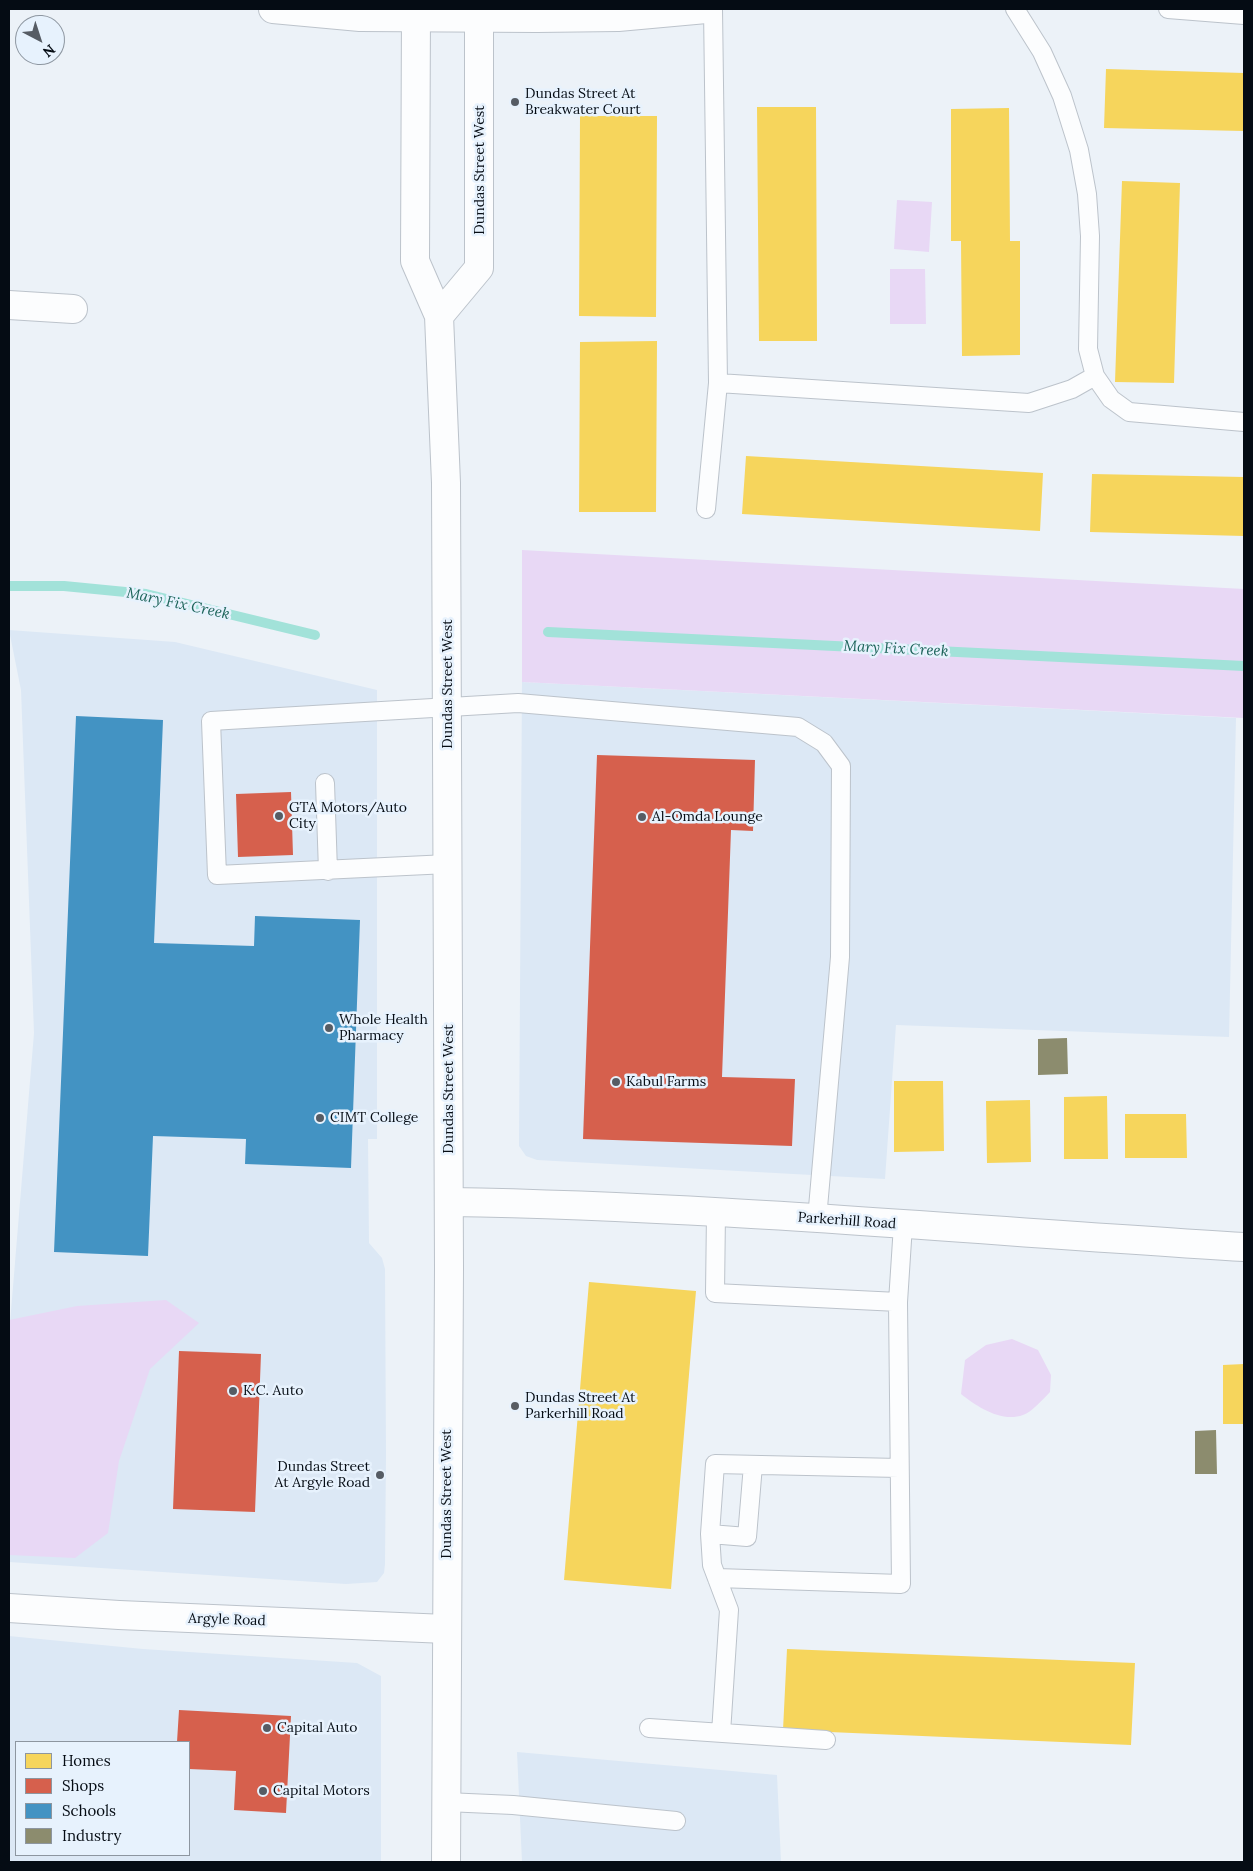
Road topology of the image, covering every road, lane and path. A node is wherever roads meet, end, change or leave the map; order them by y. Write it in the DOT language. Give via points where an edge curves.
graph roads {
  1 [pos="274,9"];
  2 [pos="706,9"];
  3 [pos="713,9"];
  4 [pos="1015,9"];
  5 [pos="1168,9"];
  6 [pos="416,13"];
  7 [pos="480,13"];
  8 [pos="1244,15"];
  9 [pos="9,305"];
  10 [pos="73,309"];
  11 [pos="439,316"];
  12 [pos="1096,376"];
  13 [pos="718,383"];
  14 [pos="1244,422"];
  15 [pos="706,509"];
  16 [pos="448,706"];
  17 [pos="325,783"];
  18 [pos="448,864"];
  19 [pos="328,871"];
  20 [pos="449,1202"];
  21 [pos="716,1213"];
  22 [pos="817,1219"];
  23 [pos="903,1225"];
  24 [pos="1244,1248"];
  25 [pos="898,1302"];
  26 [pos="753,1465"];
  27 [pos="899,1468"];
  28 [pos="710,1534"];
  29 [pos="717,1578"];
  30 [pos="9,1608"];
  31 [pos="446,1629"];
  32 [pos="649,1728"];
  33 [pos="721,1733"];
  34 [pos="826,1740"];
  35 [pos="446,1802"];
  36 [pos="676,1821"];
  37 [pos="446,1862"];
  1 -- 6 [label="main road" via="360,17"];
  2 -- 7 [label="main road" via="618,17"];
  3 -- 13 [label="lane"];
  4 -- 12 [label="lane" via="1042,52 1062,96 1079,150 1090,236 1088,349"];
  5 -- 8 [label="lane"];
  6 -- 7 [label="main road"];
  6 -- 11 [label="main road, Dundas Street West" via="415,261"];
  7 -- 11 [label="main road, Dundas Street West" via="479,268"];
  9 -- 10 [label="main road"];
  11 -- 16 [label="main road, Dundas Street West" via="446,483"];
  12 -- 13 [label="lane" via="1029,403"];
  12 -- 14 [label="lane" via="1111,399 1129,412"];
  13 -- 15 [label="lane"];
  16 -- 18 [label="main road, Dundas Street West"];
  16 -- 19 [label="lane" via="211,721 217,874"];
  16 -- 22 [label="lane" via="518,703 798,727 824,743 840,766 840,957"];
  17 -- 19 [label="lane"];
  18 -- 19 [label="lane"];
  18 -- 20 [label="main road, Dundas Street West"];
  20 -- 21 [label="main road, Parkerhill Road"];
  20 -- 31 [label="main road, Dundas Street West"];
  21 -- 22 [label="main road, Parkerhill Road"];
  21 -- 25 [label="lane" via="715,1293"];
  22 -- 23 [label="main road, Parkerhill Road"];
  23 -- 24 [label="main road, Parkerhill Road"];
  23 -- 25 [label="lane"];
  25 -- 27 [label="lane"];
  26 -- 27 [label="lane"];
  26 -- 28 [label="lane" via="715,1464"];
  26 -- 28 [label="lane" via="747,1537"];
  27 -- 29 [label="lane" via="901,1584"];
  28 -- 29 [label="lane" via="712,1565"];
  29 -- 33 [label="lane" via="729,1610"];
  30 -- 31 [label="main road, Argyle Road"];
  31 -- 35 [label="main road, Dundas Street West"];
  32 -- 33 [label="lane"];
  33 -- 34 [label="lane"];
  35 -- 36 [label="lane" via="513,1805"];
  35 -- 37 [label="main road, Dundas Street West"];
}
